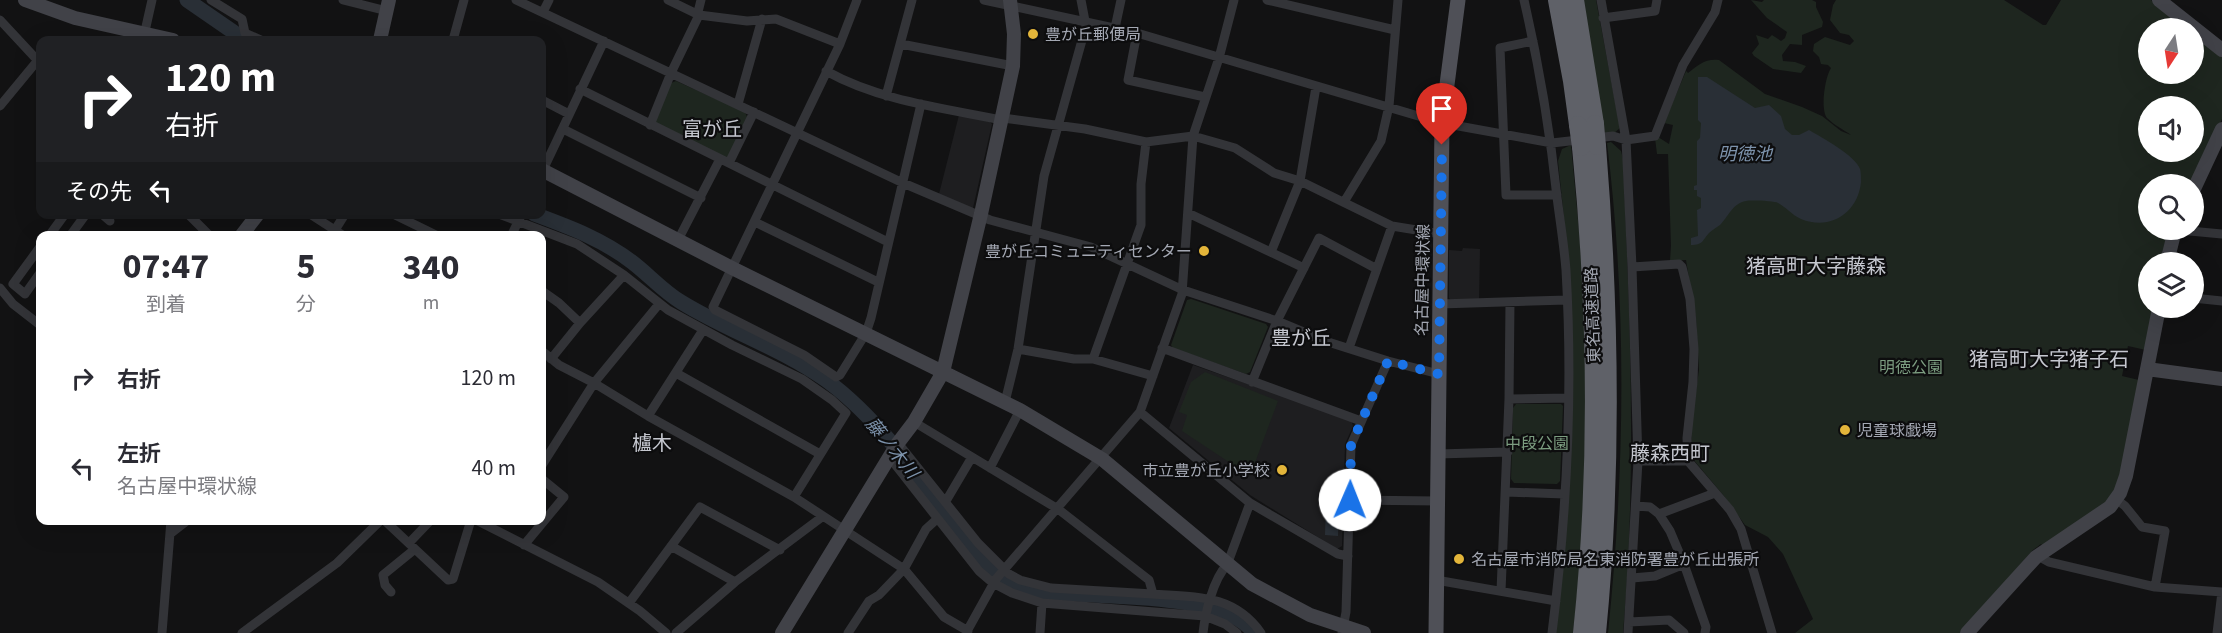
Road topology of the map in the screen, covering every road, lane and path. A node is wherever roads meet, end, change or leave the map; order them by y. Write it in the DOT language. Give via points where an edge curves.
graph roads {
  1 [pos="25,0"];
  2 [pos="152,0"];
  3 [pos="211,0"];
  4 [pos="342,0"];
  5 [pos="464,0"];
  6 [pos="516,0"];
  7 [pos="549,0"];
  8 [pos="668,0"];
  9 [pos="701,0"];
  10 [pos="857,0"];
  11 [pos="912,0"];
  12 [pos="984,0"];
  13 [pos="1081,0"];
  14 [pos="1121,0"];
  15 [pos="1234,0"];
  16 [pos="1267,0"];
  17 [pos="1317,0"];
  18 [pos="1398,0"];
  19 [pos="1458,0"];
  20 [pos="1524,0"];
  21 [pos="1557,0"];
  22 [pos="1575,0"];
  23 [pos="1600,0"];
  24 [pos="1657,0"];
  25 [pos="1718,0"];
  26 [pos="2159,0"];
  27 [pos="1011,3"];
  28 [pos="388,5"];
  29 [pos="1315,11"];
  30 [pos="543,12"];
  31 [pos="699,14"];
  32 [pos="1603,18"];
  33 [pos="762,19"];
  34 [pos="0,20"];
  35 [pos="1085,21"];
  36 [pos="1115,28"];
  37 [pos="1395,30"];
  38 [pos="1137,33"];
  39 [pos="137,36"];
  40 [pos="144,36"];
  41 [pos="252,36"];
  42 [pos="381,36"];
  43 [pos="454,36"];
  44 [pos="604,41"];
  45 [pos="1533,42"];
  46 [pos="840,44"];
  47 [pos="901,44"];
  48 [pos="2222,50"];
  49 [pos="36,58"];
  50 [pos="1219,58"];
  51 [pos="36,64"];
  52 [pos="1013,66"];
  53 [pos="826,71"];
  54 [pos="671,73"];
  55 [pos="1316,87"];
  56 [pos="580,90"];
  57 [pos="886,96"];
  58 [pos="1206,98"];
  59 [pos="546,102"];
  60 [pos="738,104"];
  61 [pos="921,104"];
  62 [pos="0,106"];
  63 [pos="1389,106"];
  64 [pos="754,112"];
  65 [pos="569,114"];
  66 [pos="1002,119"];
  67 [pos="1442,123"];
  68 [pos="650,125"];
  69 [pos="1586,125"];
  70 [pos="1058,126"];
  71 [pos="563,129"];
  72 [pos="2222,129"];
  73 [pos="797,133"];
  74 [pos="1193,136"];
  75 [pos="1503,136"];
  76 [pos="1626,140"];
  77 [pos="1146,142"];
  78 [pos="1552,143"];
  79 [pos="1589,146"];
  80 [pos="2216,155"];
  81 [pos="720,159"];
  82 [pos="546,163"];
  83 [pos="729,163"];
  84 [pos="546,173"];
  85 [pos="2204,174"];
  86 [pos="1300,182"];
  87 [pos="903,183"];
  88 [pos="773,185"];
  89 [pos="1557,195"];
  90 [pos="701,198"];
  91 [pos="1344,202"];
  92 [pos="1188,213"];
  93 [pos="981,214"];
  94 [pos="193,219"];
  95 [pos="254,219"];
  96 [pos="318,219"];
  97 [pos="403,219"];
  98 [pos="519,220"];
  99 [pos="755,222"];
  100 [pos="1392,226"];
  101 [pos="205,231"];
  102 [pos="244,231"];
  103 [pos="337,231"];
  104 [pos="428,231"];
  105 [pos="546,231"];
  106 [pos="546,231"];
  107 [pos="2204,232"];
  108 [pos="1035,233"];
  109 [pos="1441,234"];
  110 [pos="2222,234"];
  111 [pos="678,240"];
  112 [pos="888,242"];
  113 [pos="36,252"];
  114 [pos="1271,252"];
  115 [pos="1127,264"];
  116 [pos="1632,267"];
  117 [pos="732,268"];
  118 [pos="1304,268"];
  119 [pos="1377,269"];
  120 [pos="624,274"];
  121 [pos="36,279"];
  122 [pos="878,282"];
  123 [pos="0,288"];
  124 [pos="1183,290"];
  125 [pos="546,294"];
  126 [pos="2204,299"];
  127 [pos="1567,300"];
  128 [pos="2222,301"];
  129 [pos="1510,302"];
  130 [pos="659,304"];
  131 [pos="1440,304"];
  132 [pos="2157,318"];
  133 [pos="1277,321"];
  134 [pos="36,322"];
  135 [pos="579,323"];
  136 [pos="703,330"];
  137 [pos="866,333"];
  138 [pos="1162,348"];
  139 [pos="1349,348"];
  140 [pos="1018,349"];
  141 [pos="546,355"];
  142 [pos="551,359"];
  143 [pos="1093,360"];
  144 [pos="1388,361"];
  145 [pos="2147,369"];
  146 [pos="943,372"];
  147 [pos="676,373"];
  148 [pos="1439,374"];
  149 [pos="1153,376"];
  150 [pos="2222,380"];
  151 [pos="1252,382"];
  152 [pos="594,383"];
  153 [pos="1568,398"];
  154 [pos="1509,399"];
  155 [pos="1005,402"];
  156 [pos="1020,410"];
  157 [pos="1140,412"];
  158 [pos="648,416"];
  159 [pos="1361,421"];
  160 [pos="914,422"];
  161 [pos="898,443"];
  162 [pos="1508,452"];
  163 [pos="820,454"];
  164 [pos="1438,454"];
  165 [pos="972,457"];
  166 [pos="890,458"];
  167 [pos="546,459"];
  168 [pos="1102,459"];
  169 [pos="1688,460"];
  170 [pos="1638,461"];
  171 [pos="990,468"];
  172 [pos="546,482"];
  173 [pos="1506,492"];
  174 [pos="1715,493"];
  175 [pos="1564,494"];
  176 [pos="794,497"];
  177 [pos="2116,499"];
  178 [pos="1350,500"];
  179 [pos="946,501"];
  180 [pos="1438,501"];
  181 [pos="1250,503"];
  182 [pos="1636,506"];
  183 [pos="1058,509"];
  184 [pos="1659,514"];
  185 [pos="822,518"];
  186 [pos="546,519"];
  187 [pos="937,519"];
  188 [pos="171,525"];
  189 [pos="182,525"];
  190 [pos="377,525"];
  191 [pos="388,525"];
  192 [pos="427,525"];
  193 [pos="474,525"];
  194 [pos="484,525"];
  195 [pos="541,525"];
  196 [pos="844,532"];
  197 [pos="170,534"];
  198 [pos="524,545"];
  199 [pos="412,546"];
  200 [pos="671,546"];
  201 [pos="780,550"];
  202 [pos="1348,556"];
  203 [pos="2038,556"];
  204 [pos="1684,564"];
  205 [pos="1227,565"];
  206 [pos="904,569"];
  207 [pos="999,576"];
  208 [pos="1632,578"];
  209 [pos="1436,580"];
  210 [pos="735,582"];
  211 [pos="2155,587"];
  212 [pos="1502,591"];
  213 [pos="391,592"];
  214 [pos="2222,592"];
  215 [pos="1153,594"];
  216 [pos="1210,600"];
  217 [pos="1556,601"];
  218 [pos="629,603"];
  219 [pos="1042,603"];
  220 [pos="1205,615"];
  221 [pos="1629,622"];
  222 [pos="1342,630"];
  223 [pos="967,632"];
  224 [pos="162,633"];
  225 [pos="242,633"];
  226 [pos="666,633"];
  227 [pos="676,633"];
  228 [pos="782,633"];
  229 [pos="848,633"];
  230 [pos="1040,633"];
  231 [pos="1203,633"];
  232 [pos="1237,633"];
  233 [pos="1261,633"];
  234 [pos="1364,633"];
  235 [pos="1436,633"];
  236 [pos="1552,633"];
  237 [pos="1582,633"];
  238 [pos="1597,633"];
  239 [pos="1628,633"];
  240 [pos="1684,633"];
  241 [pos="1705,633"];
  242 [pos="1772,633"];
  243 [pos="1967,633"];
  244 [pos="2217,633"];
  1 -- 39 [label="street"];
  2 -- 40 [label="street"];
  3 -- 41 [label="street" via="242,19 245,33"];
  4 -- 28 [label="street"];
  5 -- 43 [label="street"];
  6 -- 30 [label="street"];
  7 -- 30 [label="street"];
  8 -- 31 [label="street"];
  9 -- 31 [label="street"];
  10 -- 46 [label="street"];
  11 -- 47 [label="street"];
  12 -- 27 [label="street"];
  13 -- 35 [label="street"];
  14 -- 36 [label="street"];
  15 -- 50 [label="street"];
  16 -- 29 [label="street"];
  17 -- 29 [label="street"];
  18 -- 37 [label="street"];
  19 -- 67 [label="main road, 名古屋中環状線"];
  20 -- 45 [label="street"];
  21 -- 69 [label="highway, 東名高速道路" via="1572,81"];
  22 -- 69 [label="highway, 東名高速道路"];
  23 -- 32 [label="street"];
  24 -- 32 [label="street" via="1655,11"];
  25 -- 76 [label="street" via="1715,12 1683,65 1655,136"];
  26 -- 48 [label="street"];
  27 -- 35 [label="street"];
  27 -- 52 [label="street"];
  28 -- 42 [label="street"];
  29 -- 37 [label="street"];
  30 -- 44 [label="street"];
  31 -- 33 [label="street" via="747,21"];
  31 -- 54 [label="street"];
  32 -- 76 [label="street"];
  33 -- 46 [label="street" via="776,19"];
  33 -- 60 [label="street"];
  34 -- 49 [label="street"];
  35 -- 36 [label="street"];
  35 -- 70 [label="street"];
  36 -- 38 [label="street"];
  37 -- 63 [label="street"];
  38 -- 50 [label="street"];
  38 -- 58 [label="street" via="1128,80"];
  44 -- 54 [label="street"];
  44 -- 56 [label="street"];
  45 -- 75 [label="street" via="1500,48"];
  45 -- 78 [label="street"];
  46 -- 53 [label="street"];
  47 -- 52 [label="street"];
  47 -- 57 [label="street"];
  50 -- 55 [label="street"];
  50 -- 58 [label="street"];
  51 -- 62 [label="street"];
  52 -- 66 [label="street"];
  53 -- 57 [label="street"];
  53 -- 73 [label="street"];
  54 -- 60 [label="street"];
  54 -- 68 [label="street"];
  55 -- 63 [label="street"];
  55 -- 86 [label="street"];
  56 -- 65 [label="street"];
  56 -- 68 [label="street"];
  57 -- 61 [label="street"];
  58 -- 74 [label="street"];
  59 -- 65 [label="street"];
  60 -- 64 [label="street"];
  61 -- 66 [label="street"];
  61 -- 87 [label="street"];
  63 -- 67 [label="street"];
  63 -- 91 [label="street" via="1381,141"];
  64 -- 73 [label="street"];
  64 -- 83 [label="street"];
  65 -- 71 [label="street"];
  66 -- 70 [label="street"];
  66 -- 93 [label="street"];
  67 -- 75 [label="street"];
  67 -- 109 [label="main road, 名古屋中環状線"];
  68 -- 81 [label="street"];
  69 -- 79 [label="highway, 東名高速道路, bridge"];
  70 -- 77 [label="street"];
  70 -- 108 [label="street" via="1044,176"];
  71 -- 82 [label="street"];
  71 -- 90 [label="street"];
  72 -- 80 [label="street"];
  73 -- 87 [label="street"];
  73 -- 88 [label="street"];
  74 -- 77 [label="street"];
  74 -- 86 [label="street" via="1235,147 1274,173"];
  74 -- 92 [label="street"];
  75 -- 78 [label="street"];
  75 -- 89 [label="street" via="1506,195"];
  76 -- 78 [label="street" via="1613,136"];
  76 -- 116 [label="street"];
  77 -- 115 [label="street" via="1140,184 1141,225"];
  78 -- 89 [label="street"];
  79 -- 237 [label="highway, 東名高速道路" via="1593,414"];
  79 -- 238 [label="highway, 東名高速道路" via="1607,311 1608,426"];
  80 -- 85 [label="street"];
  81 -- 83 [label="street"];
  81 -- 90 [label="street"];
  83 -- 88 [label="street"];
  84 -- 111 [label="street"];
  86 -- 91 [label="street"];
  86 -- 114 [label="street"];
  87 -- 93 [label="street"];
  87 -- 112 [label="street"];
  88 -- 99 [label="street"];
  88 -- 112 [label="street"];
  89 -- 127 [label="street"];
  90 -- 111 [label="street"];
  91 -- 100 [label="street"];
  92 -- 114 [label="street"];
  92 -- 124 [label="street"];
  93 -- 108 [label="street"];
  93 -- 146 [label="street"];
  94 -- 101 [label="street"];
  95 -- 102 [label="street"];
  96 -- 103 [label="street"];
  97 -- 104 [label="street"];
  98 -- 106 [label="street"];
  99 -- 117 [label="street"];
  99 -- 122 [label="street"];
  100 -- 109 [label="street"];
  100 -- 119 [label="street"];
  105 -- 120 [label="street" via="577,244"];
  107 -- 110 [label="street"];
  108 -- 115 [label="street" via="1091,247"];
  108 -- 140 [label="street"];
  109 -- 131 [label="main road, 名古屋中環状線"];
  111 -- 117 [label="street"];
  112 -- 122 [label="street"];
  113 -- 121 [label="street" via="13,284 25,294"];
  114 -- 118 [label="street"];
  115 -- 124 [label="street"];
  115 -- 143 [label="street"];
  116 -- 169 [label="street" via="1682,267 1690,299 1694,349"];
  116 -- 170 [label="street"];
  117 -- 137 [label="street"];
  117 -- 137 [label="street" via="715,310 804,355 836,376"];
  118 -- 119 [label="street" via="1319,238"];
  118 -- 133 [label="street"];
  119 -- 139 [label="street"];
  120 -- 130 [label="street"];
  120 -- 135 [label="street"];
  122 -- 137 [label="street"];
  123 -- 134 [label="street"];
  124 -- 133 [label="street"];
  124 -- 138 [label="street"];
  125 -- 135 [label="street"];
  126 -- 128 [label="street"];
  127 -- 129 [label="street"];
  127 -- 153 [label="street"];
  129 -- 131 [label="street"];
  129 -- 154 [label="street"];
  130 -- 136 [label="street"];
  130 -- 152 [label="street"];
  131 -- 148 [label="main road, 名古屋中環状線"];
  132 -- 145 [label="street"];
  133 -- 139 [label="street"];
  133 -- 151 [label="street"];
  135 -- 142 [label="street"];
  136 -- 147 [label="street"];
  136 -- 163 [label="street" via="802,379 846,413"];
  137 -- 146 [label="street"];
  138 -- 149 [label="street"];
  138 -- 151 [label="street"];
  139 -- 144 [label="street"];
  140 -- 143 [label="street"];
  140 -- 155 [label="street"];
  141 -- 142 [label="street"];
  142 -- 152 [label="street"];
  143 -- 149 [label="street"];
  144 -- 148 [label="street"];
  144 -- 159 [label="street"];
  145 -- 150 [label="street"];
  145 -- 177 [label="street" via="2126,476"];
  146 -- 155 [label="street"];
  146 -- 160 [label="street"];
  147 -- 158 [label="street"];
  147 -- 163 [label="street"];
  148 -- 164 [label="main road, 名古屋中環状線"];
  149 -- 157 [label="street"];
  151 -- 159 [label="street"];
  152 -- 158 [label="street"];
  152 -- 167 [label="street"];
  153 -- 154 [label="street"];
  153 -- 175 [label="street"];
  154 -- 162 [label="street"];
  155 -- 156 [label="street"];
  156 -- 168 [label="street"];
  156 -- 171 [label="street"];
  157 -- 168 [label="street"];
  157 -- 181 [label="street"];
  158 -- 176 [label="street"];
  159 -- 178 [label="street" via="1351,445"];
  160 -- 161 [label="street"];
  160 -- 165 [label="street"];
  161 -- 166 [label="street"];
  161 -- 179 [label="street"];
  162 -- 164 [label="street"];
  162 -- 173 [label="street"];
  163 -- 176 [label="street"];
  164 -- 180 [label="main road, 名古屋中環状線"];
  165 -- 171 [label="street"];
  165 -- 179 [label="street"];
  166 -- 187 [label="street"];
  166 -- 196 [label="street"];
  168 -- 183 [label="street"];
  168 -- 205 [label="street"];
  169 -- 170 [label="street"];
  169 -- 174 [label="street"];
  170 -- 182 [label="street"];
  171 -- 183 [label="street"];
  172 -- 186 [label="street" via="564,497"];
  173 -- 175 [label="street"];
  173 -- 212 [label="street"];
  174 -- 184 [label="street"];
  174 -- 242 [label="street" via="1741,529"];
  175 -- 217 [label="street"];
  176 -- 185 [label="street"];
  177 -- 203 [label="street"];
  177 -- 211 [label="street" via="2142,527 2164,531"];
  178 -- 180 [label="street"];
  178 -- 202 [label="street"];
  179 -- 207 [label="street"];
  180 -- 209 [label="main road, 名古屋中環状線"];
  181 -- 202 [label="street"];
  181 -- 205 [label="street"];
  182 -- 184 [label="street" via="1650,507"];
  182 -- 208 [label="street"];
  183 -- 207 [label="street"];
  183 -- 215 [label="street" via="1149,580"];
  184 -- 204 [label="street"];
  185 -- 196 [label="street"];
  185 -- 201 [label="street"];
  187 -- 206 [label="street" via="926,529"];
  187 -- 207 [label="street" via="979,571"];
  188 -- 197 [label="street"];
  189 -- 197 [label="street"];
  190 -- 225 [label="street" via="337,563"];
  191 -- 199 [label="street"];
  192 -- 199 [label="street"];
  193 -- 199 [label="street" via="453,579 448,580"];
  194 -- 198 [label="street"];
  195 -- 198 [label="street"];
  196 -- 206 [label="street"];
  196 -- 228 [label="street"];
  197 -- 224 [label="street"];
  198 -- 218 [label="street" via="598,582"];
  199 -- 213 [label="street" via="383,575"];
  200 -- 201 [label="street" via="700,507"];
  200 -- 210 [label="street"];
  200 -- 218 [label="street"];
  201 -- 210 [label="street"];
  202 -- 222 [label="street"];
  203 -- 211 [label="street"];
  203 -- 243 [label="street"];
  204 -- 208 [label="street" via="1655,576"];
  204 -- 241 [label="street"];
  205 -- 216 [label="street"];
  205 -- 222 [label="street" via="1274,597"];
  206 -- 223 [label="street" via="944,617"];
  206 -- 229 [label="street" via="870,601"];
  207 -- 215 [label="street" via="1035,585"];
  207 -- 219 [label="street" via="1012,594"];
  207 -- 223 [label="street"];
  208 -- 221 [label="street"];
  209 -- 212 [label="street"];
  209 -- 235 [label="main road, 名古屋中環状線"];
  210 -- 227 [label="street"];
  211 -- 214 [label="street"];
  212 -- 217 [label="street"];
  214 -- 244 [label="street"];
  215 -- 216 [label="street"];
  216 -- 220 [label="street"];
  216 -- 233 [label="street" via="1231,606"];
  217 -- 236 [label="street"];
  218 -- 226 [label="street"];
  219 -- 220 [label="street"];
  219 -- 230 [label="street"];
  220 -- 231 [label="street"];
  220 -- 232 [label="street"];
  221 -- 239 [label="street"];
  221 -- 240 [label="street" via="1669,620"];
  222 -- 234 [label="street"];
}
